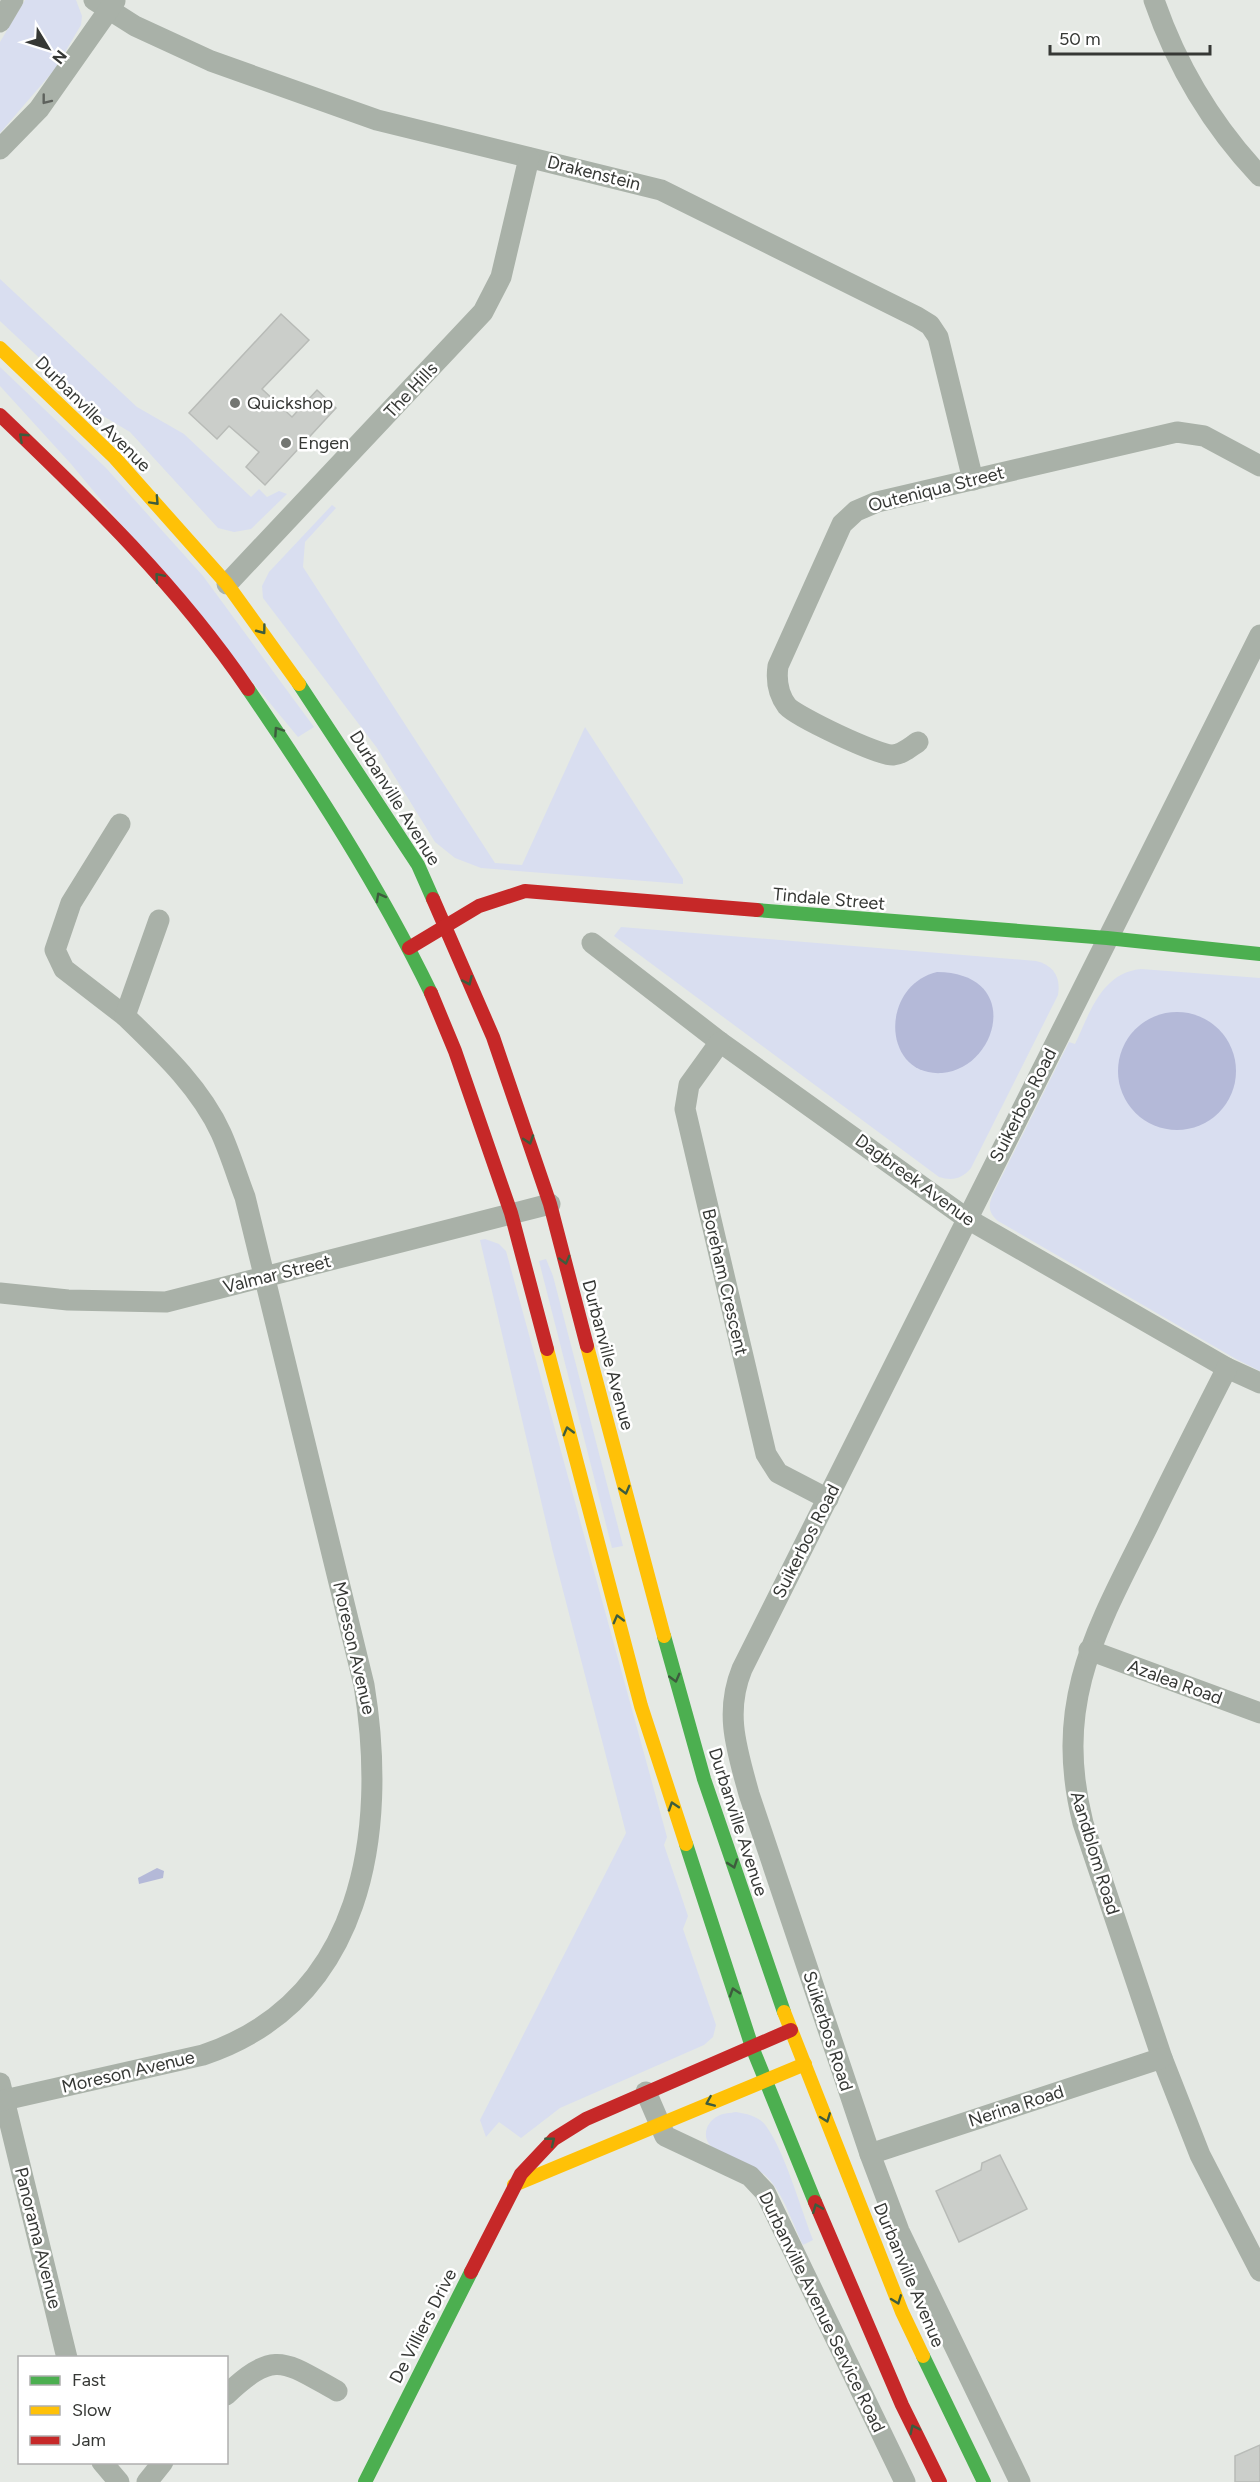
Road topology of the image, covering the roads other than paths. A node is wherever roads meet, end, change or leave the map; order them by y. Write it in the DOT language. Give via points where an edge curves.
graph roads {
  1 [pos="13,0"];
  2 [pos="1154,0"];
  3 [pos="106,4"];
  4 [pos="0,22"];
  5 [pos="0,149"];
  6 [pos="529,158"];
  7 [pos="1260,176"];
  8 [pos="0,348"];
  9 [pos="0,415"];
  10 [pos="1260,466"];
  11 [pos="973,480"];
  12 [pos="226,584"];
  13 [pos="1260,634"];
  14 [pos="918,742"];
  15 [pos="120,824"];
  16 [pos="159,920"];
  17 [pos="444,927"];
  18 [pos="1107,938"];
  19 [pos="592,943"];
  20 [pos="409,948"];
  21 [pos="1260,954"];
  22 [pos="125,1016"];
  23 [pos="720,1042"];
  24 [pos="550,1204"];
  25 [pos="511,1213"];
  26 [pos="966,1218"];
  27 [pos="264,1278"];
  28 [pos="0,1293"];
  29 [pos="1227,1368"];
  30 [pos="1260,1383"];
  31 [pos="828,1499"];
  32 [pos="1089,1650"];
  33 [pos="1260,1713"];
  34 [pos="791,2030"];
  35 [pos="752,2047"];
  36 [pos="1162,2058"];
  37 [pos="805,2064"];
  38 [pos="764,2080"];
  39 [pos="646,2092"];
  40 [pos="1,2095"];
  41 [pos="660,2123"];
  42 [pos="870,2154"];
  43 [pos="514,2185"];
  44 [pos="1260,2271"];
  45 [pos="66,2356"];
  46 [pos="336,2391"];
  47 [pos="228,2393"];
  48 [pos="103,2464"];
  49 [pos="162,2464"];
  50 [pos="119,2482"];
  51 [pos="147,2482"];
  52 [pos="364,2482"];
  53 [pos="905,2482"];
  54 [pos="940,2482"];
  55 [pos="984,2482"];
  56 [pos="1020,2482"];
  1 -- 4 [label="street"];
  2 -- 7 [label="street" via="1171,46 1201,103"];
  3 -- 5 [label="street, one-way" via="39,109"];
  3 -- 6 [label="street, Drakenstein" via="211,61 285,89 377,120"];
  6 -- 11 [label="street, Drakenstein" via="661,190 930,325 938,337"];
  6 -- 12 [label="street, The Hills" via="501,277 483,312"];
  8 -- 12 [label="main road, Durbanville Avenue, one-way" via="115,458"];
  20 -- 9 [label="main road, one-way" via="322,798 233,668 135,549"];
  10 -- 11 [label="street, Outeniqua Street" via="1204,436 1177,432"];
  11 -- 14 [label="street, Outeniqua Street" via="866,505 849,517 838,532 778,666 778,687 795,714 885,755 902,753"];
  12 -- 17 [label="main road, Durbanville Avenue, one-way" via="295,675 357,768 418,864"];
  13 -- 18 [label="street, Suikerbos Road"];
  15 -- 22 [label="street, Moreson Avenue" via="71,903 55,950 60,965"];
  16 -- 22 [label="street"];
  17 -- 18 [label="main road, Tindale Street" via="497,898 525,891"];
  17 -- 20 [label="main road, Tindale Street"];
  17 -- 24 [label="main road, Durbanville Avenue, one-way" via="493,1037"];
  18 -- 21 [label="main road, Tindale Street"];
  18 -- 26 [label="street, Suikerbos Road"];
  19 -- 23 [label="street, Dagbreek Avenue"];
  20 -- 25 [label="main road" via="455,1051"];
  22 -- 27 [label="street, Moreson Avenue" via="168,1058 220,1131 245,1197"];
  23 -- 26 [label="street, Dagbreek Avenue"];
  23 -- 31 [label="street, Boreham Crescent" via="693,1078 685,1100 714,1236 768,1461 784,1478"];
  24 -- 25 [label="street, Valmar Street"];
  24 -- 34 [label="main road, Durbanville Avenue, one-way" via="680,1697 708,1791"];
  25 -- 27 [label="street, Valmar Street"];
  35 -- 25 [label="main road, one-way" via="641,1706"];
  26 -- 29 [label="street, Dagbreek Avenue"];
  26 -- 31 [label="street, Suikerbos Road"];
  27 -- 28 [label="street, Valmar Street" via="166,1302 68,1300"];
  27 -- 40 [label="street, Moreson Avenue" via="370,1722 371,1815 352,1903 332,1953 312,1982 289,2008 249,2036 203,2055"];
  29 -- 30 [label="street, Dagbreek Avenue"];
  29 -- 32 [label="street, Aandblom Road"];
  31 -- 42 [label="street, Suikerbos Road" via="742,1669 733,1697 732,1725 749,1794"];
  32 -- 33 [label="street, Azalea Road"];
  32 -- 36 [label="street, Aandblom Road" via="1075,1708 1074,1785 1083,1823"];
  34 -- 35 [label="main road, De Villiers Drive"];
  34 -- 37 [label="main road, Durbanville Avenue"];
  35 -- 38 [label="main road"];
  35 -- 39 [label="main road, De Villiers Drive"];
  36 -- 42 [label="street, Nerina Road"];
  36 -- 44 [label="street, Aandblom Road" via="1200,2155"];
  37 -- 38 [label="main road"];
  37 -- 55 [label="main road, Durbanville Avenue, one-way" via="902,2312"];
  38 -- 41 [label="main road, one-way"];
  54 -- 38 [label="main road, one-way" via="839,2262"];
  39 -- 41 [label="street, Durbanville Avenue Service Road"];
  43 -- 39 [label="main road, De Villiers Drive, one-way" via="525,2166 556,2137"];
  40 -- 45 [label="street, Panorama Avenue"];
  41 -- 43 [label="main road"];
  41 -- 53 [label="street, Durbanville Avenue Service Road" via="665,2136 744,2173 765,2192"];
  42 -- 56 [label="street, Suikerbos Road" via="899,2231"];
  43 -- 52 [label="main road, De Villiers Drive"];
  46 -- 47 [label="street" via="298,2369 268,2364"];
  48 -- 50 [label="street"];
  49 -- 51 [label="street"];
}
